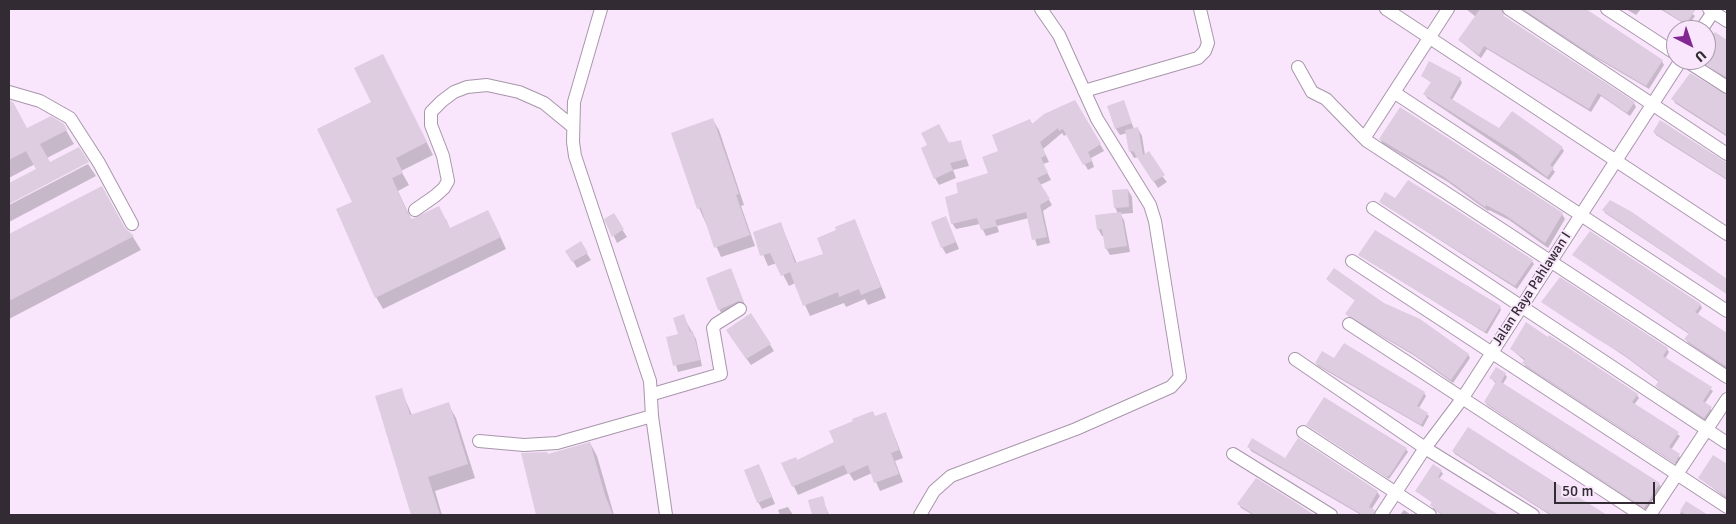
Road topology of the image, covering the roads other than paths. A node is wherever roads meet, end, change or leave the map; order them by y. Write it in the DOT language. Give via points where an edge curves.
graph roads {
  1 [pos="602,9"];
  2 [pos="1041,9"];
  3 [pos="1200,9"];
  4 [pos="1386,9"];
  5 [pos="1448,9"];
  6 [pos="1509,9"];
  7 [pos="1607,9"];
  8 [pos="1712,10"];
  9 [pos="1727,21"];
  10 [pos="1429,37"];
  11 [pos="1666,47"];
  12 [pos="1298,67"];
  13 [pos="1674,70"];
  14 [pos="1701,70"];
  15 [pos="1727,87"];
  16 [pos="1084,91"];
  17 [pos="9,92"];
  18 [pos="1394,93"];
  19 [pos="1652,104"];
  20 [pos="572,126"];
  21 [pos="1366,137"];
  22 [pos="1727,154"];
  23 [pos="1616,160"];
  24 [pos="1373,208"];
  25 [pos="415,210"];
  26 [pos="1580,215"];
  27 [pos="132,224"];
  28 [pos="1727,234"];
  29 [pos="1551,260"];
  30 [pos="1352,261"];
  31 [pos="1521,306"];
  32 [pos="740,309"];
  33 [pos="1727,311"];
  34 [pos="1349,324"];
  35 [pos="1491,352"];
  36 [pos="1296,359"];
  37 [pos="1727,378"];
  38 [pos="652,394"];
  39 [pos="1462,399"];
  40 [pos="1727,399"];
  41 [pos="652,416"];
  42 [pos="1707,430"];
  43 [pos="1303,432"];
  44 [pos="479,441"];
  45 [pos="1727,443"];
  46 [pos="1425,448"];
  47 [pos="1232,454"];
  48 [pos="1678,474"];
  49 [pos="1396,493"];
  50 [pos="1727,507"];
  51 [pos="666,515"];
  52 [pos="920,515"];
  53 [pos="1331,515"];
  54 [pos="1381,515"];
  55 [pos="1430,515"];
  56 [pos="1533,515"];
  57 [pos="1641,515"];
  58 [pos="1650,515"];
  1 -- 20 [label="street" via="574,102"];
  2 -- 16 [label="street" via="1059,35"];
  3 -- 16 [label="street" via="1208,43 1198,58"];
  4 -- 10 [label="street"];
  5 -- 10 [label="street"];
  6 -- 19 [label="street"];
  7 -- 11 [label="street"];
  8 -- 9 [label="street"];
  10 -- 18 [label="street"];
  10 -- 23 [label="street"];
  12 -- 21 [label="street" via="1312,92 1326,98"];
  13 -- 19 [label="street, Jalan Raya Pahlawan I"];
  14 -- 15 [label="street"];
  16 -- 52 [label="street" via="1097,119 1150,205 1180,377 1171,387 1076,429 951,476 934,491"];
  17 -- 27 [label="street" via="40,101 70,118 100,163"];
  18 -- 21 [label="street"];
  18 -- 26 [label="street"];
  19 -- 22 [label="street"];
  19 -- 23 [label="street, Jalan Raya Pahlawan I"];
  20 -- 25 [label="street" via="544,103 519,92 487,85 467,86 454,92 431,112 431,125 448,181 435,196"];
  20 -- 38 [label="street" via="575,156"];
  21 -- 29 [label="street" via="1374,146"];
  23 -- 26 [label="street, Jalan Raya Pahlawan I"];
  23 -- 28 [label="street"];
  24 -- 31 [label="street"];
  26 -- 29 [label="street, Jalan Raya Pahlawan I"];
  26 -- 33 [label="street"];
  29 -- 31 [label="street, Jalan Raya Pahlawan I"];
  29 -- 37 [label="street"];
  30 -- 35 [label="street"];
  31 -- 35 [label="street, Jalan Raya Pahlawan I"];
  31 -- 42 [label="street"];
  32 -- 38 [label="street" via="713,328 721,374"];
  34 -- 39 [label="street"];
  35 -- 39 [label="street, Jalan Raya Pahlawan I"];
  35 -- 48 [label="street"];
  36 -- 46 [label="street"];
  38 -- 41 [label="street"];
  39 -- 46 [label="street, Jalan Raya Pahlawan I"];
  39 -- 57 [label="street"];
  40 -- 42 [label="street"];
  41 -- 44 [label="street" via="557,443"];
  41 -- 51 [label="street"];
  42 -- 45 [label="street"];
  42 -- 48 [label="street"];
  43 -- 49 [label="street"];
  46 -- 49 [label="street, Jalan Raya Pahlawan I"];
  46 -- 56 [label="street"];
  47 -- 53 [label="street"];
  48 -- 50 [label="street"];
  48 -- 58 [label="street"];
  49 -- 54 [label="street, Jalan Raya Pahlawan I"];
  49 -- 55 [label="street"];
}
